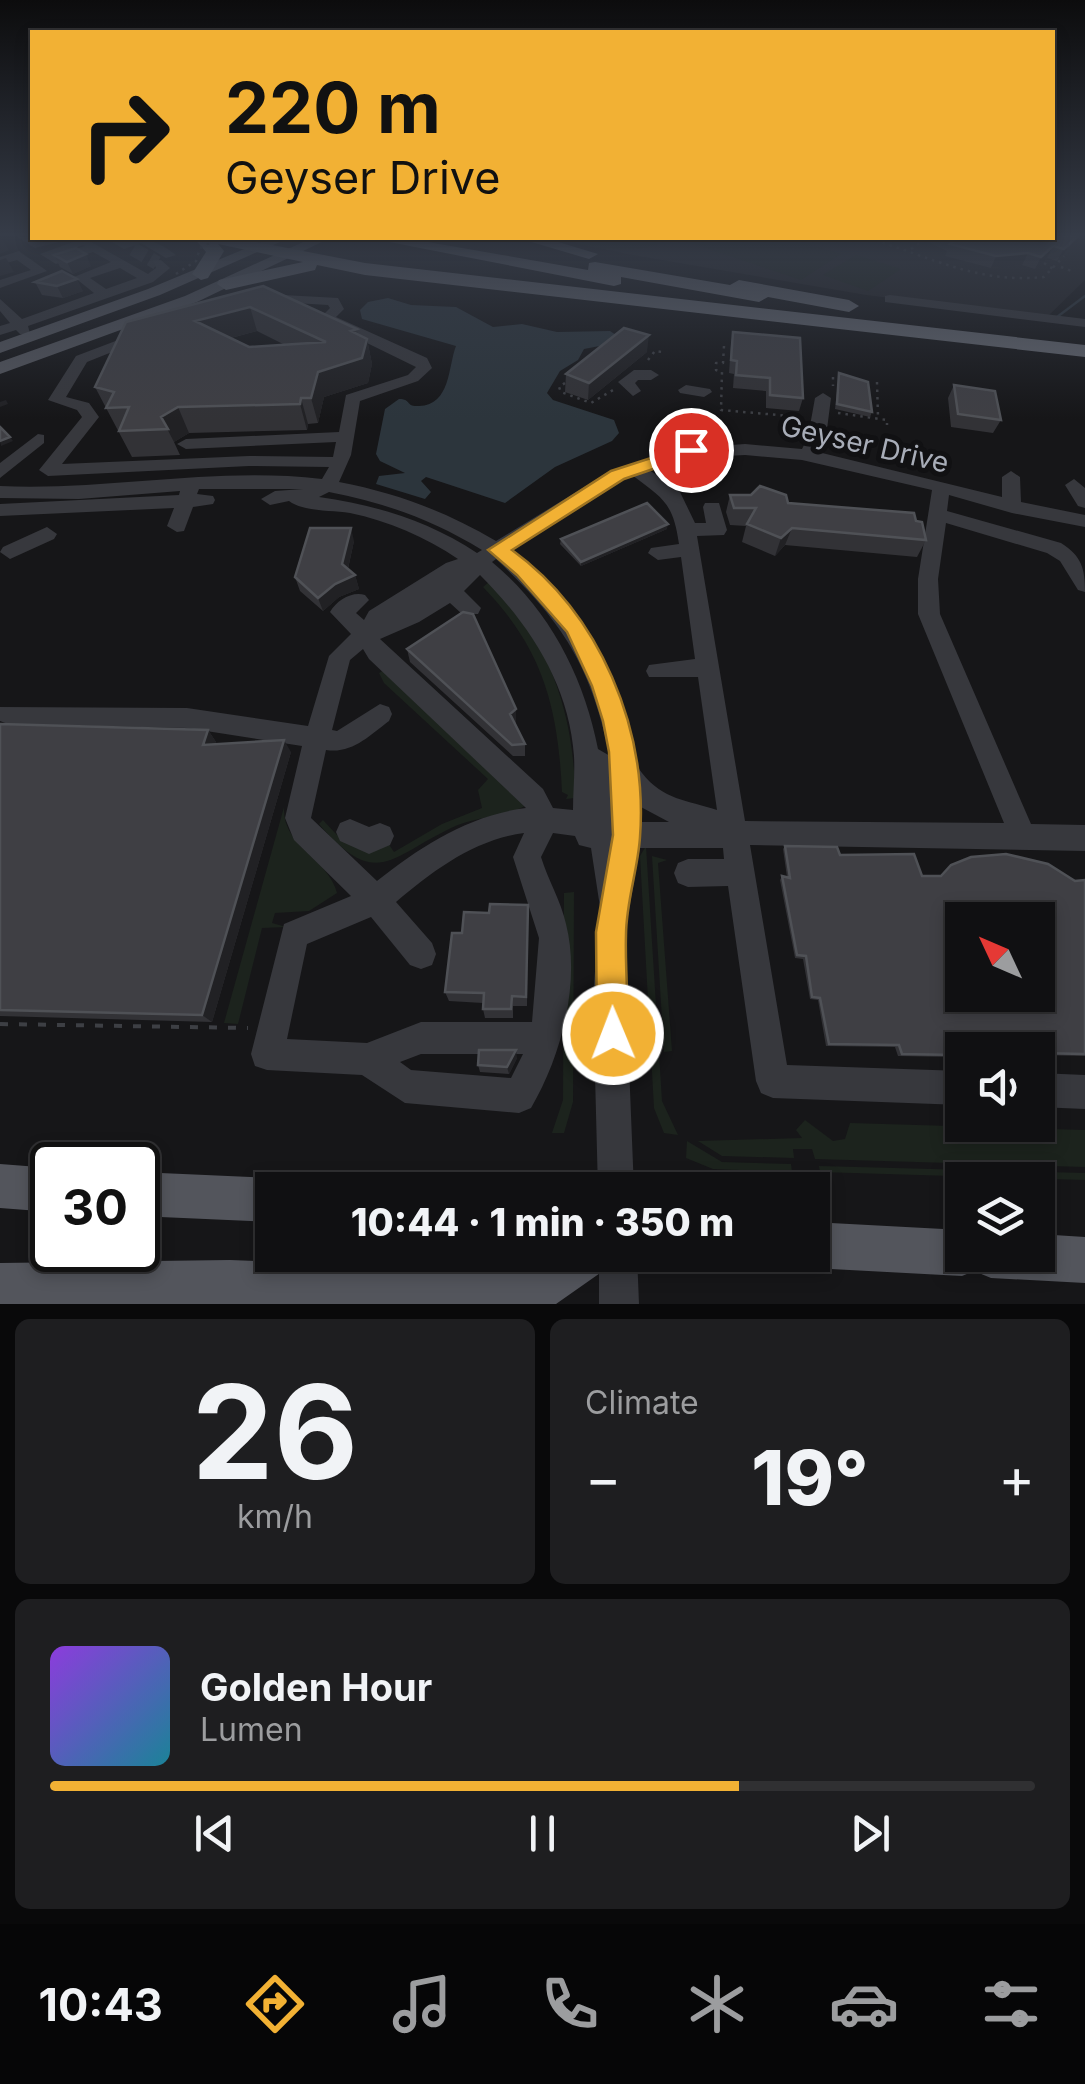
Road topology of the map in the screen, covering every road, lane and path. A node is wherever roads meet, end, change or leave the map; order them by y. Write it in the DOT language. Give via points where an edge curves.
graph roads {
  1 [pos="97,297"];
  2 [pos="107,297"];
  3 [pos="191,297"];
  4 [pos="609,297"];
  5 [pos="712,297"];
  6 [pos="767,297"];
  7 [pos="796,297"];
  8 [pos="914,297"];
  9 [pos="38,304"];
  10 [pos="258,304"];
  11 [pos="70,306"];
  12 [pos="12,320"];
  13 [pos="1085,323"];
  14 [pos="156,330"];
  15 [pos="0,331"];
  16 [pos="1061,338"];
  17 [pos="1085,340"];
  18 [pos="1004,341"];
  19 [pos="121,343"];
  20 [pos="724,346"];
  21 [pos="0,348"];
  22 [pos="655,350"];
  23 [pos="1085,351"];
  24 [pos="402,352"];
  25 [pos="662,352"];
  26 [pos="0,368"];
  27 [pos="106,369"];
  28 [pos="389,377"];
  29 [pos="359,378"];
  30 [pos="654,379"];
  31 [pos="569,380"];
  32 [pos="98,384"];
  33 [pos="864,385"];
  34 [pos="627,387"];
  35 [pos="686,390"];
  36 [pos="704,392"];
  37 [pos="827,405"];
  38 [pos="83,406"];
  39 [pos="813,416"];
  40 [pos="878,419"];
  41 [pos="677,424"];
  42 [pos="886,424"];
  43 [pos="345,437"];
  44 [pos="216,442"];
  45 [pos="697,449"];
  46 [pos="71,450"];
  47 [pos="808,456"];
  48 [pos="339,462"];
  49 [pos="209,464"];
  50 [pos="187,465"];
  51 [pos="634,468"];
  52 [pos="0,472"];
  53 [pos="1011,477"];
  54 [pos="328,485"];
  55 [pos="942,489"];
  56 [pos="0,492"];
  57 [pos="189,494"];
  58 [pos="270,499"];
  59 [pos="1012,506"];
  60 [pos="712,507"];
  61 [pos="0,510"];
  62 [pos="1085,522"];
  63 [pos="930,524"];
  64 [pos="177,526"];
  65 [pos="47,534"];
  66 [pos="688,539"];
  67 [pos="10,552"];
  68 [pos="658,553"];
  69 [pos="488,556"];
  70 [pos="1085,585"];
  71 [pos="449,590"];
  72 [pos="358,600"];
  73 [pos="470,608"];
  74 [pos="366,634"];
  75 [pos="706,667"];
  76 [pos="657,671"];
  77 [pos="566,673"];
  78 [pos="8,714"];
  79 [pos="380,714"];
  80 [pos="315,735"];
  81 [pos="623,770"];
  82 [pos="545,820"];
  83 [pos="586,825"];
  84 [pos="350,832"];
  85 [pos="627,835"];
  86 [pos="735,835"];
  87 [pos="380,836"];
  88 [pos="1023,836"];
  89 [pos="1085,838"];
  90 [pos="741,872"];
  91 [pos="688,873"];
  92 [pos="376,900"];
  93 [pos="612,921"];
  94 [pos="421,954"];
  95 [pos="0,1024"];
  96 [pos="273,1027"];
  97 [pos="544,1038"];
  98 [pos="367,1058"];
  99 [pos="945,1087"];
  100 [pos="1055,1091"];
  101 [pos="1085,1092"];
  102 [pos="616,1172"];
  103 [pos="0,1186"];
  104 [pos="30,1188"];
  105 [pos="160,1195"];
  106 [pos="255,1199"];
  107 [pos="830,1246"];
  108 [pos="945,1253"];
  109 [pos="1055,1258"];
  110 [pos="1085,1260"];
  111 [pos="562,1272"];
  112 [pos="618,1272"];
  113 [pos="0,1287"];
  114 [pos="619,1304"];
  1 -- 11 [label="street"];
  2 -- 12 [label="main road"];
  3 -- 26 [label="main road"];
  4 -- 18 [label="highway"];
  5 -- 18 [label="highway"];
  6 -- 16 [label="highway"];
  7 -- 16 [label="highway"];
  8 -- 13 [label="street"];
  9 -- 11 [label="street"];
  10 -- 24 [label="street" via="283,298"];
  11 -- 12 [label="street"];
  12 -- 15 [label="street"];
  12 -- 21 [label="main road"];
  14 -- 19 [label="street"];
  16 -- 17 [label="highway"];
  18 -- 23 [label="highway"];
  19 -- 27 [label="street"];
  19 -- 38 [label="street" via="80,358 56,400"];
  20 -- 39 [label="path" via="722,363 716,363 722,372 721,410"];
  22 -- 25 [label="path"];
  24 -- 28 [label="street"];
  24 -- 28 [label="street" via="424,368 419,375"];
  28 -- 29 [label="street"];
  28 -- 43 [label="street" via="352,398"];
  30 -- 34 [label="street" via="634,375"];
  31 -- 34 [label="path" via="558,387 561,392 595,403"];
  32 -- 38 [label="street"];
  33 -- 40 [label="path" via="877,385"];
  35 -- 36 [label="street"];
  37 -- 40 [label="path"];
  37 -- 47 [label="street"];
  38 -- 46 [label="street" via="91,417"];
  40 -- 42 [label="path"];
  41 -- 45 [label="street"];
  43 -- 44 [label="street"];
  43 -- 48 [label="street"];
  44 -- 49 [label="street"];
  44 -- 50 [label="street" via="191,444"];
  45 -- 47 [label="street, Geyser Drive" via="750,447"];
  45 -- 51 [label="street, Geyser Drive"];
  46 -- 50 [label="street" via="48,470"];
  46 -- 52 [label="street" via="36,443"];
  47 -- 55 [label="street, Geyser Drive"];
  48 -- 49 [label="street"];
  48 -- 54 [label="street"];
  49 -- 50 [label="street"];
  49 -- 57 [label="street"];
  50 -- 57 [label="street" via="181,480"];
  51 -- 66 [label="street" via="673,496"];
  51 -- 69 [label="street, Geyser Drive"];
  53 -- 59 [label="street"];
  54 -- 57 [label="street"];
  54 -- 58 [label="street"];
  54 -- 69 [label="street" via="424,508 460,525"];
  55 -- 59 [label="street, Geyser Drive"];
  55 -- 63 [label="street"];
  56 -- 57 [label="street"];
  57 -- 58 [label="street"];
  57 -- 61 [label="street"];
  57 -- 64 [label="street"];
  58 -- 69 [label="street" via="378,513"];
  59 -- 62 [label="street, Geyser Drive"];
  60 -- 66 [label="street" via="718,530"];
  63 -- 70 [label="street" via="1054,548"];
  63 -- 88 [label="street" via="930,614"];
  65 -- 67 [label="street"];
  66 -- 68 [label="street"];
  66 -- 75 [label="street"];
  69 -- 71 [label="street"];
  69 -- 74 [label="street" via="453,568 377,617"];
  69 -- 77 [label="street"];
  69 -- 81 [label="street" via="524,570 576,627 604,686"];
  71 -- 73 [label="street"];
  71 -- 74 [label="street" via="392,629"];
  72 -- 74 [label="street" via="341,612"];
  74 -- 80 [label="street" via="340,656"];
  74 -- 82 [label="street" via="377,653 534,796"];
  75 -- 76 [label="street"];
  75 -- 86 [label="street"];
  77 -- 83 [label="street" via="586,750"];
  77 -- 85 [label="street" via="586,690 605,800"];
  78 -- 80 [label="street" via="187,718"];
  79 -- 80 [label="street" via="341,742"];
  80 -- 92 [label="street" via="298,818"];
  81 -- 85 [label="street"];
  81 -- 86 [label="street" via="665,808 716,818"];
  82 -- 83 [label="street"];
  82 -- 92 [label="street" via="461,838"];
  82 -- 97 [label="street" via="526,857 554,937"];
  83 -- 93 [label="street" via="602,831"];
  84 -- 87 [label="street" via="369,840"];
  85 -- 86 [label="street"];
  85 -- 93 [label="street"];
  86 -- 88 [label="street"];
  86 -- 90 [label="street"];
  88 -- 89 [label="street"];
  90 -- 91 [label="street"];
  90 -- 99 [label="street" via="773,1081"];
  92 -- 94 [label="street"];
  92 -- 96 [label="street" via="294,934"];
  93 -- 102 [label="street"];
  95 -- 96 [label="path"];
  96 -- 98 [label="street" via="267,1054"];
  97 -- 98 [label="street" via="421,1038"];
  97 -- 98 [label="street" via="534,1075 519,1096 406,1086"];
  100 -- 101 [label="street"];
  103 -- 104 [label="main road"];
  105 -- 106 [label="main road"];
  107 -- 108 [label="main road"];
  109 -- 110 [label="main road"];
  111 -- 113 [label="main road" via="526,1296 230,1284"];
  112 -- 114 [label="street"];
}
